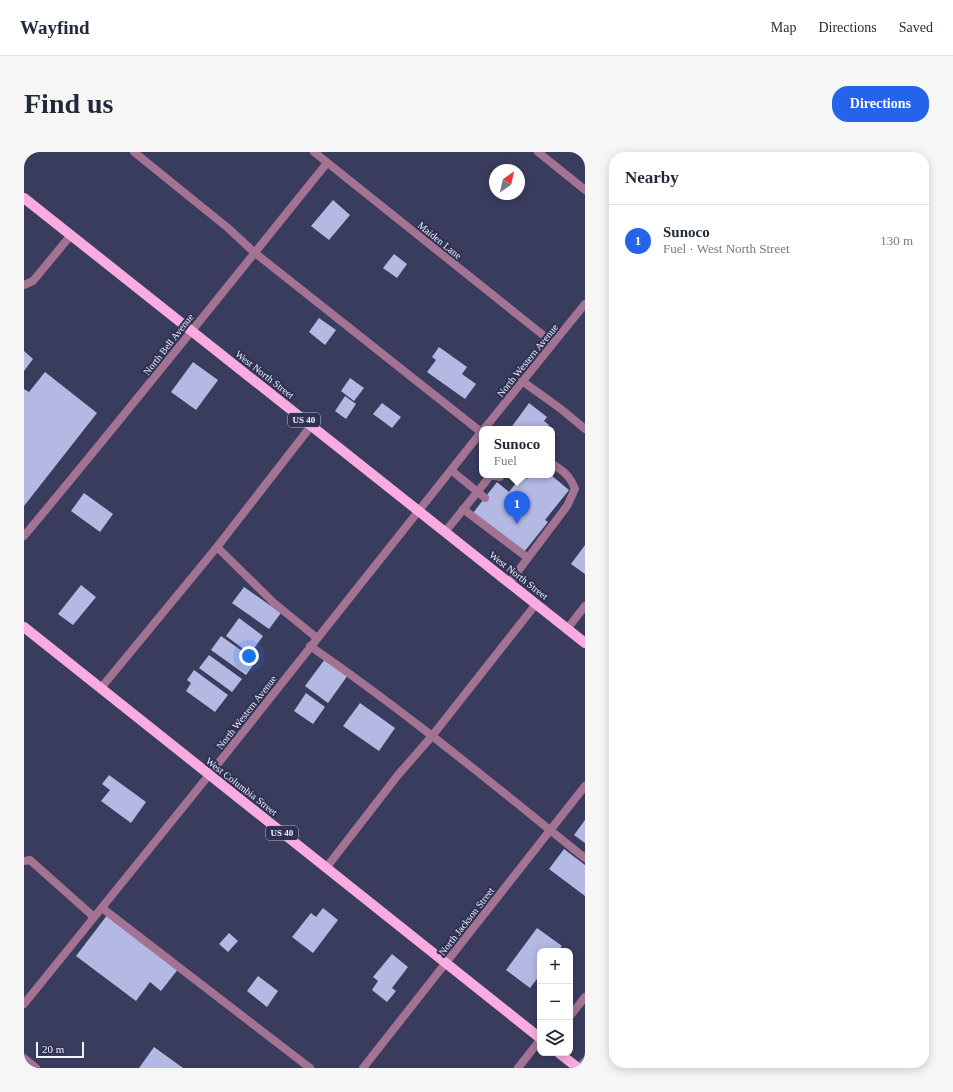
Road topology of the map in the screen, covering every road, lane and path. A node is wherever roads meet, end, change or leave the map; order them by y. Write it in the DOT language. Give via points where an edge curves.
graph roads {
  1 [pos="134,152"];
  2 [pos="314,152"];
  3 [pos="538,152"];
  4 [pos="327,163"];
  5 [pos="585,190"];
  6 [pos="24,198"];
  7 [pos="71,235"];
  8 [pos="255,253"];
  9 [pos="24,285"];
  10 [pos="585,304"];
  11 [pos="191,330"];
  12 [pos="553,343"];
  13 [pos="522,381"];
  14 [pos="311,426"];
  15 [pos="486,426"];
  16 [pos="479,429"];
  17 [pos="585,429"];
  18 [pos="479,441"];
  19 [pos="555,466"];
  20 [pos="451,470"];
  21 [pos="489,478"];
  22 [pos="477,492"];
  23 [pos="484,498"];
  24 [pos="463,509"];
  25 [pos="418,510"];
  26 [pos="445,532"];
  27 [pos="24,536"];
  28 [pos="217,547"];
  29 [pos="528,558"];
  30 [pos="509,583"];
  31 [pos="536,604"];
  32 [pos="585,606"];
  33 [pos="24,627"];
  34 [pos="567,629"];
  35 [pos="317,638"];
  36 [pos="585,643"];
  37 [pos="310,646"];
  38 [pos="101,688"];
  39 [pos="432,736"];
  40 [pos="209,775"];
  41 [pos="585,786"];
  42 [pos="550,830"];
  43 [pos="26,858"];
  44 [pos="585,858"];
  45 [pos="326,868"];
  46 [pos="102,908"];
  47 [pos="94,917"];
  48 [pos="446,963"];
  49 [pos="585,997"];
  50 [pos="24,1004"];
  51 [pos="573,1012"];
  52 [pos="537,1037"];
  53 [pos="537,1043"];
  54 [pos="563,1056"];
  55 [pos="24,1058"];
  56 [pos="585,1060"];
  57 [pos="36,1068"];
  58 [pos="310,1068"];
  59 [pos="363,1068"];
  60 [pos="518,1068"];
  61 [pos="578,1068"];
  1 -- 8 [label="street"];
  2 -- 4 [label="street, Maiden Lane"];
  3 -- 5 [label="street"];
  4 -- 8 [label="street, North Bell Avenue"];
  4 -- 12 [label="street, Maiden Lane"];
  6 -- 7 [label="main road, West North Street / US 40"];
  7 -- 9 [label="street" via="33,281"];
  7 -- 11 [label="main road, West North Street / US 40"];
  8 -- 11 [label="street, North Bell Avenue"];
  8 -- 16 [label="street"];
  10 -- 12 [label="street, North Western Avenue"];
  11 -- 14 [label="main road, West North Street / US 40"];
  11 -- 27 [label="street, North Bell Avenue" via="110,434"];
  12 -- 13 [label="street, North Western Avenue"];
  13 -- 15 [label="street, North Western Avenue"];
  13 -- 17 [label="street"];
  14 -- 25 [label="main road, West North Street / US 40"];
  14 -- 28 [label="street"];
  18 -- 20 [label="street, North Western Avenue"];
  19 -- 29 [label="street" via="571,479 575,489 567,506 539,539"];
  20 -- 22 [label="street"];
  20 -- 25 [label="street, North Western Avenue"];
  21 -- 22 [label="street"];
  22 -- 23 [label="street"];
  22 -- 24 [label="street"];
  24 -- 26 [label="street"];
  24 -- 29 [label="street"];
  25 -- 26 [label="main road, West North Street / US 40"];
  25 -- 35 [label="street, North Western Avenue"];
  26 -- 30 [label="main road, West North Street / US 40"];
  28 -- 35 [label="street" via="274,603"];
  28 -- 38 [label="street"];
  29 -- 30 [label="street"];
  30 -- 31 [label="main road, West North Street / US 40"];
  31 -- 34 [label="main road, West North Street / US 40"];
  31 -- 39 [label="street"];
  32 -- 34 [label="street"];
  33 -- 38 [label="main road, West Columbia Street / US 40"];
  34 -- 36 [label="main road, West North Street / US 40"];
  35 -- 37 [label="street, North Western Avenue"];
  37 -- 39 [label="street"];
  37 -- 40 [label="street, North Western Avenue"];
  38 -- 40 [label="main road, West Columbia Street / US 40"];
  39 -- 42 [label="street"];
  39 -- 45 [label="street" via="398,775"];
  40 -- 45 [label="main road, West Columbia Street / US 40"];
  40 -- 46 [label="street, North Western Avenue"];
  41 -- 42 [label="street, North Jackson Street"];
  42 -- 44 [label="street"];
  42 -- 48 [label="street, North Jackson Street"];
  43 -- 47 [label="street"];
  45 -- 48 [label="main road, West Columbia Street / US 40"];
  46 -- 47 [label="street, North Western Avenue"];
  46 -- 58 [label="street"];
  47 -- 50 [label="street, North Western Avenue"];
  48 -- 52 [label="main road, West Columbia Street / US 40"];
  48 -- 59 [label="street, North Jackson Street"];
  49 -- 51 [label="street"];
  53 -- 60 [label="street"];
  54 -- 61 [label="main road"];
  55 -- 57 [label="street"];
  56 -- 61 [label="street"];
}
